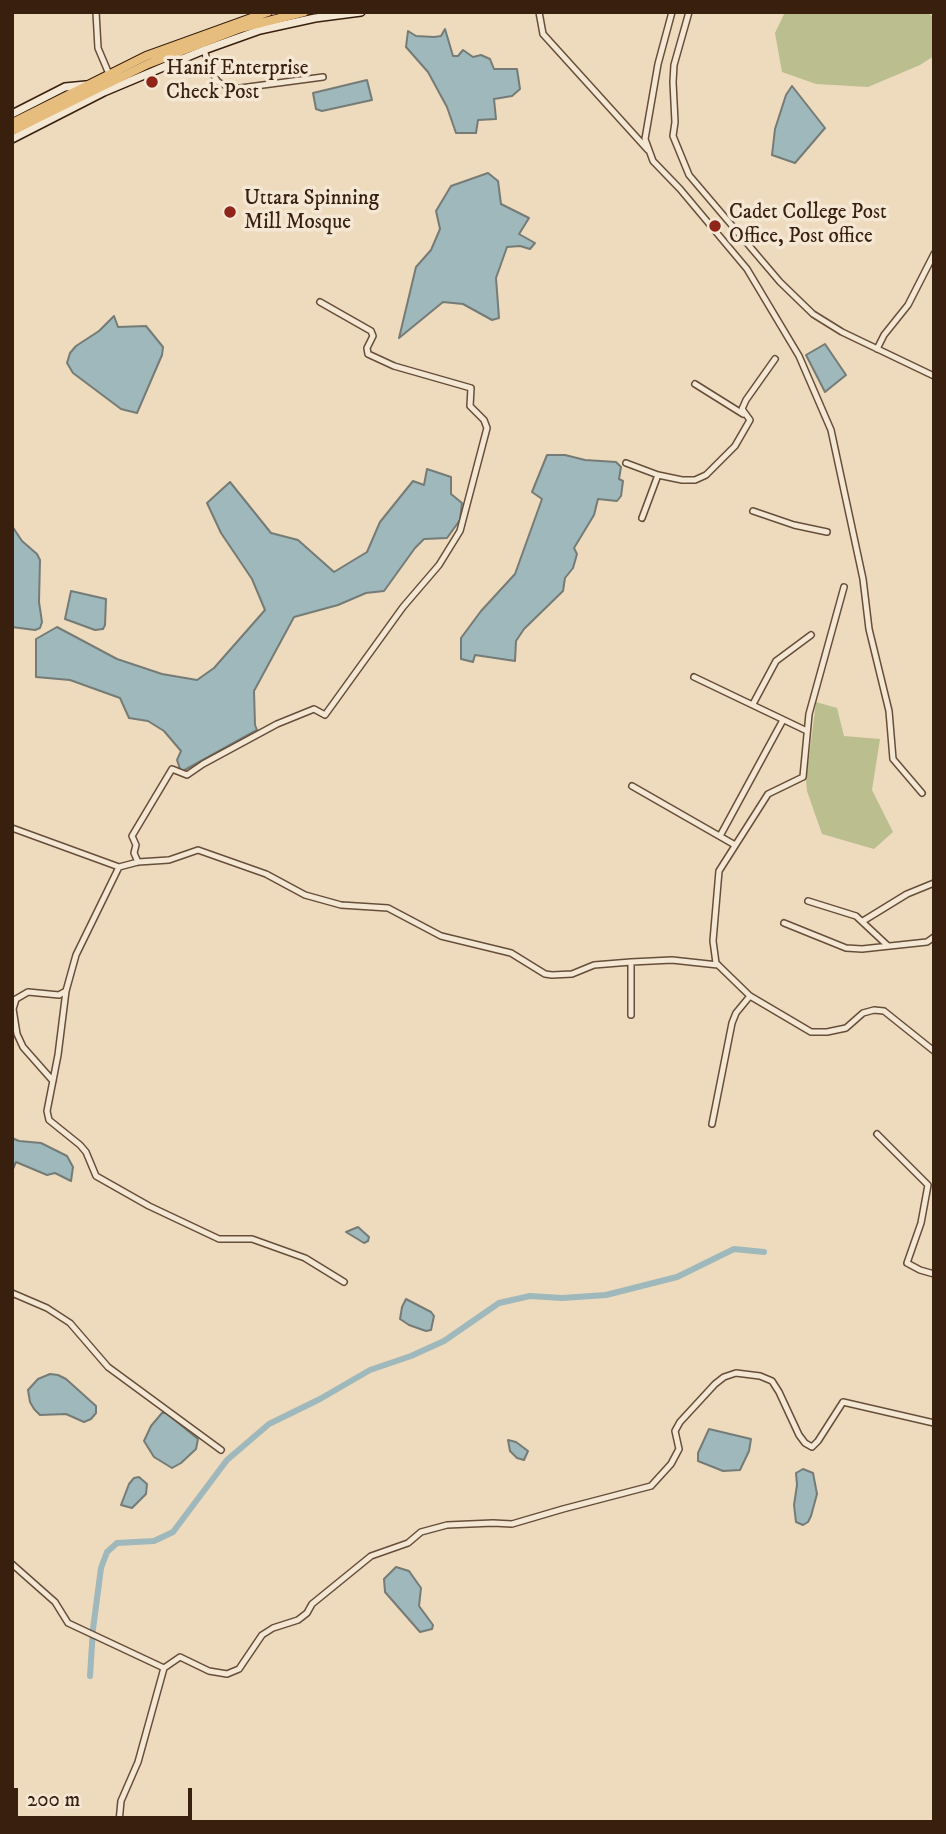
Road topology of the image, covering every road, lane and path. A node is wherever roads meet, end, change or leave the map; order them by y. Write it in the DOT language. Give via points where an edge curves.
graph roads {
  1 [pos="96,12"];
  2 [pos="268,12"];
  3 [pos="304,12"];
  4 [pos="361,12"];
  5 [pos="539,12"];
  6 [pos="671,12"];
  7 [pos="689,12"];
  8 [pos="257,13"];
  9 [pos="203,46"];
  10 [pos="109,74"];
  11 [pos="323,77"];
  12 [pos="86,85"];
  13 [pos="85,98"];
  14 [pos="12,114"];
  15 [pos="12,122"];
  16 [pos="12,131"];
  17 [pos="12,139"];
  18 [pos="649,151"];
  19 [pos="934,254"];
  20 [pos="320,302"];
  21 [pos="877,349"];
  22 [pos="775,359"];
  23 [pos="934,376"];
  24 [pos="695,384"];
  25 [pos="744,414"];
  26 [pos="626,463"];
  27 [pos="658,475"];
  28 [pos="753,511"];
  29 [pos="642,518"];
  30 [pos="827,532"];
  31 [pos="844,587"];
  32 [pos="811,635"];
  33 [pos="694,677"];
  34 [pos="753,704"];
  35 [pos="783,720"];
  36 [pos="807,731"];
  37 [pos="632,786"];
  38 [pos="922,793"];
  39 [pos="12,828"];
  40 [pos="720,836"];
  41 [pos="735,845"];
  42 [pos="138,862"];
  43 [pos="119,867"];
  44 [pos="934,883"];
  45 [pos="808,901"];
  46 [pos="863,921"];
  47 [pos="785,923"];
  48 [pos="934,937"];
  49 [pos="887,945"];
  50 [pos="631,962"];
  51 [pos="718,965"];
  52 [pos="66,991"];
  53 [pos="750,996"];
  54 [pos="12,1009"];
  55 [pos="631,1015"];
  56 [pos="934,1052"];
  57 [pos="53,1081"];
  58 [pos="712,1124"];
  59 [pos="877,1134"];
  60 [pos="934,1274"];
  61 [pos="344,1282"];
  62 [pos="12,1293"];
  63 [pos="934,1423"];
  64 [pos="221,1450"];
  65 [pos="12,1564"];
  66 [pos="164,1668"];
  67 [pos="119,1822"];
  1 -- 10 [label="street" via="99,48"];
  2 -- 8 [label="highway"];
  3 -- 9 [label="highway" via="241,28"];
  4 -- 9 [label="main road" via="315,18"];
  5 -- 18 [label="street" via="543,34"];
  6 -- 18 [label="street" via="648,116 645,139"];
  7 -- 21 [label="street" via="673,82 673,136 689,175 813,314"];
  8 -- 10 [label="highway"];
  9 -- 11 [label="street" via="218,82 233,89"];
  9 -- 13 [label="highway" via="148,64"];
  10 -- 12 [label="highway"];
  12 -- 14 [label="main road" via="65,87"];
  12 -- 15 [label="highway"];
  13 -- 16 [label="highway"];
  13 -- 17 [label="main road"];
  18 -- 38 [label="street" via="747,269 799,356 831,430 889,711 893,759"];
  19 -- 21 [label="street" via="908,305"];
  20 -- 42 [label="street" via="371,331 369,354 471,388 470,407 487,428 460,531 325,715 314,709 277,724 187,775 172,769 132,836"];
  21 -- 23 [label="street"];
  22 -- 25 [label="street" via="746,400"];
  24 -- 25 [label="street"];
  25 -- 27 [label="street" via="750,420 735,446 706,475 682,480"];
  26 -- 27 [label="street"];
  27 -- 29 [label="street"];
  28 -- 30 [label="street"];
  31 -- 36 [label="street"];
  32 -- 34 [label="street" via="776,661"];
  33 -- 34 [label="street"];
  34 -- 35 [label="street"];
  35 -- 36 [label="street"];
  35 -- 40 [label="street"];
  36 -- 41 [label="street" via="803,776 768,794"];
  37 -- 40 [label="street"];
  39 -- 43 [label="street"];
  40 -- 41 [label="street"];
  41 -- 51 [label="street" via="719,871 713,942"];
  42 -- 43 [label="street"];
  42 -- 50 [label="street" via="169,860 198,850 317,898 341,905 388,908 441,936 511,953 545,974 563,976 594,965"];
  43 -- 52 [label="street" via="76,955"];
  44 -- 46 [label="street"];
  45 -- 46 [label="street"];
  46 -- 49 [label="street"];
  47 -- 49 [label="street" via="846,947"];
  48 -- 49 [label="street" via="927,942"];
  50 -- 51 [label="street"];
  50 -- 55 [label="street"];
  51 -- 53 [label="street"];
  52 -- 54 [label="street" via="59,995 28,992 16,999"];
  52 -- 57 [label="street"];
  53 -- 56 [label="street" via="811,1032 846,1028 863,1013 884,1011"];
  53 -- 58 [label="street" via="732,1023"];
  54 -- 57 [label="street" via="23,1047"];
  57 -- 61 [label="street" via="49,1120 80,1145 101,1180 219,1239 260,1242 305,1258"];
  59 -- 60 [label="street" via="928,1185 907,1263"];
  62 -- 64 [label="street" via="70,1323 108,1367"];
  63 -- 66 [label="street" via="843,1402 811,1447 799,1435 772,1381 736,1373 715,1384 680,1422 675,1431 679,1449 651,1486 512,1524 447,1525 421,1532 408,1543 371,1556 298,1620 262,1635 239,1669 227,1674 209,1671 180,1657"];
  65 -- 66 [label="street" via="55,1602 64,1619"];
  66 -- 67 [label="street" via="138,1762 121,1801"];
}
